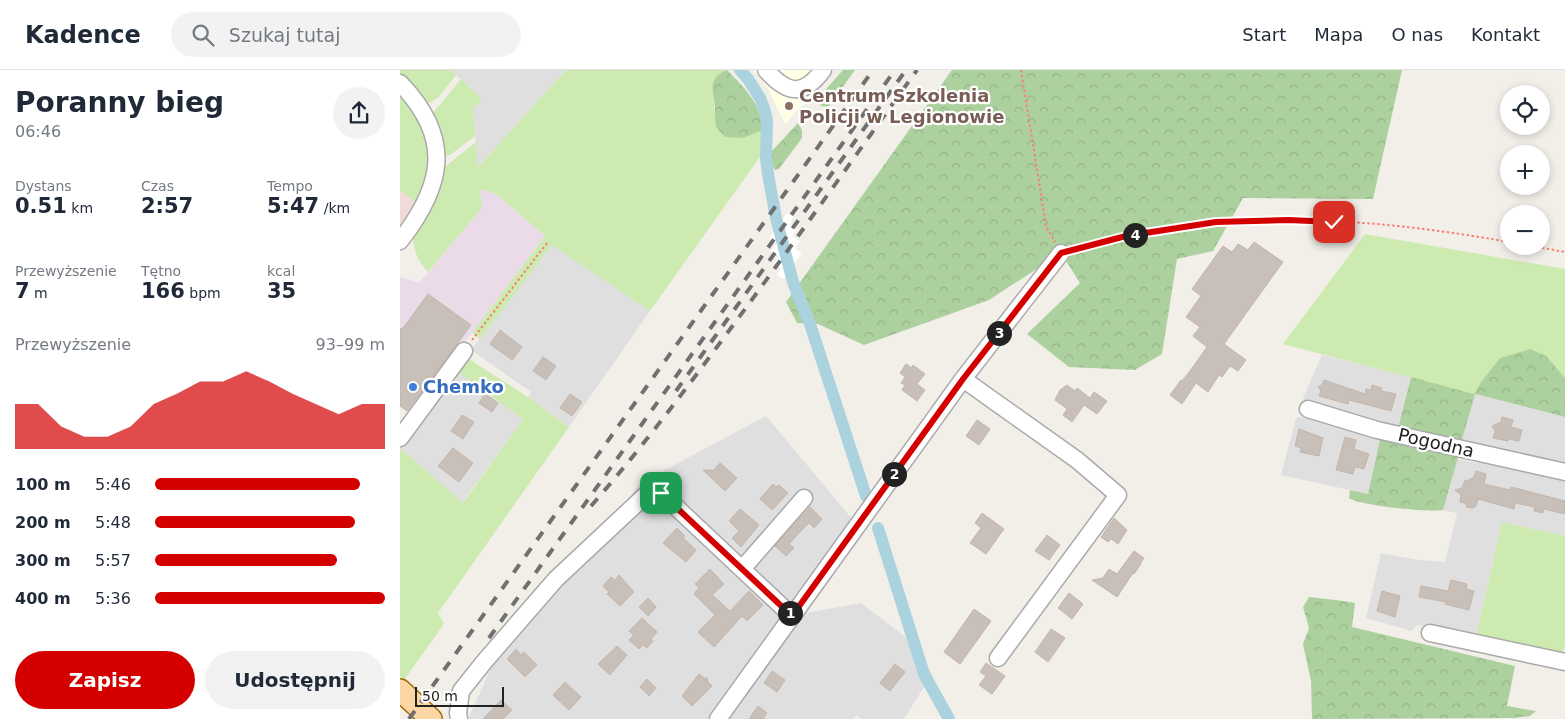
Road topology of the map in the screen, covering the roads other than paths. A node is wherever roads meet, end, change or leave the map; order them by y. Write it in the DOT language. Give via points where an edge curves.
graph roads {
  1 [pos="766,70"];
  2 [pos="823,70"];
  3 [pos="400,83"];
  4 [pos="400,241"];
  5 [pos="1061,253"];
  6 [pos="464,351"];
  7 [pos="963,379"];
  8 [pos="1308,409"];
  9 [pos="400,438"];
  10 [pos="1565,472"];
  11 [pos="804,498"];
  12 [pos="742,569"];
  13 [pos="792,616"];
  14 [pos="1430,633"];
  15 [pos="998,658"];
  16 [pos="1565,662"];
  17 [pos="400,690"];
  18 [pos="432,719"];
  19 [pos="459,719"];
  20 [pos="718,719"];
  1 -- 2 [label="street" via="777,83 792,89 809,86"];
  3 -- 4 [label="street" via="423,110 433,134 436,168 425,203"];
  5 -- 7 [label="street"];
  6 -- 9 [label="street"];
  7 -- 13 [label="street"];
  7 -- 15 [label="street" via="1077,460 1118,495"];
  8 -- 10 [label="street, Pogodna" via="1377,430"];
  11 -- 12 [label="street"];
  12 -- 13 [label="street"];
  12 -- 19 [label="street" via="661,493 650,491 556,578 484,662 461,691"];
  13 -- 20 [label="street"];
  14 -- 16 [label="street"];
  17 -- 18 [label="main road"];
}
